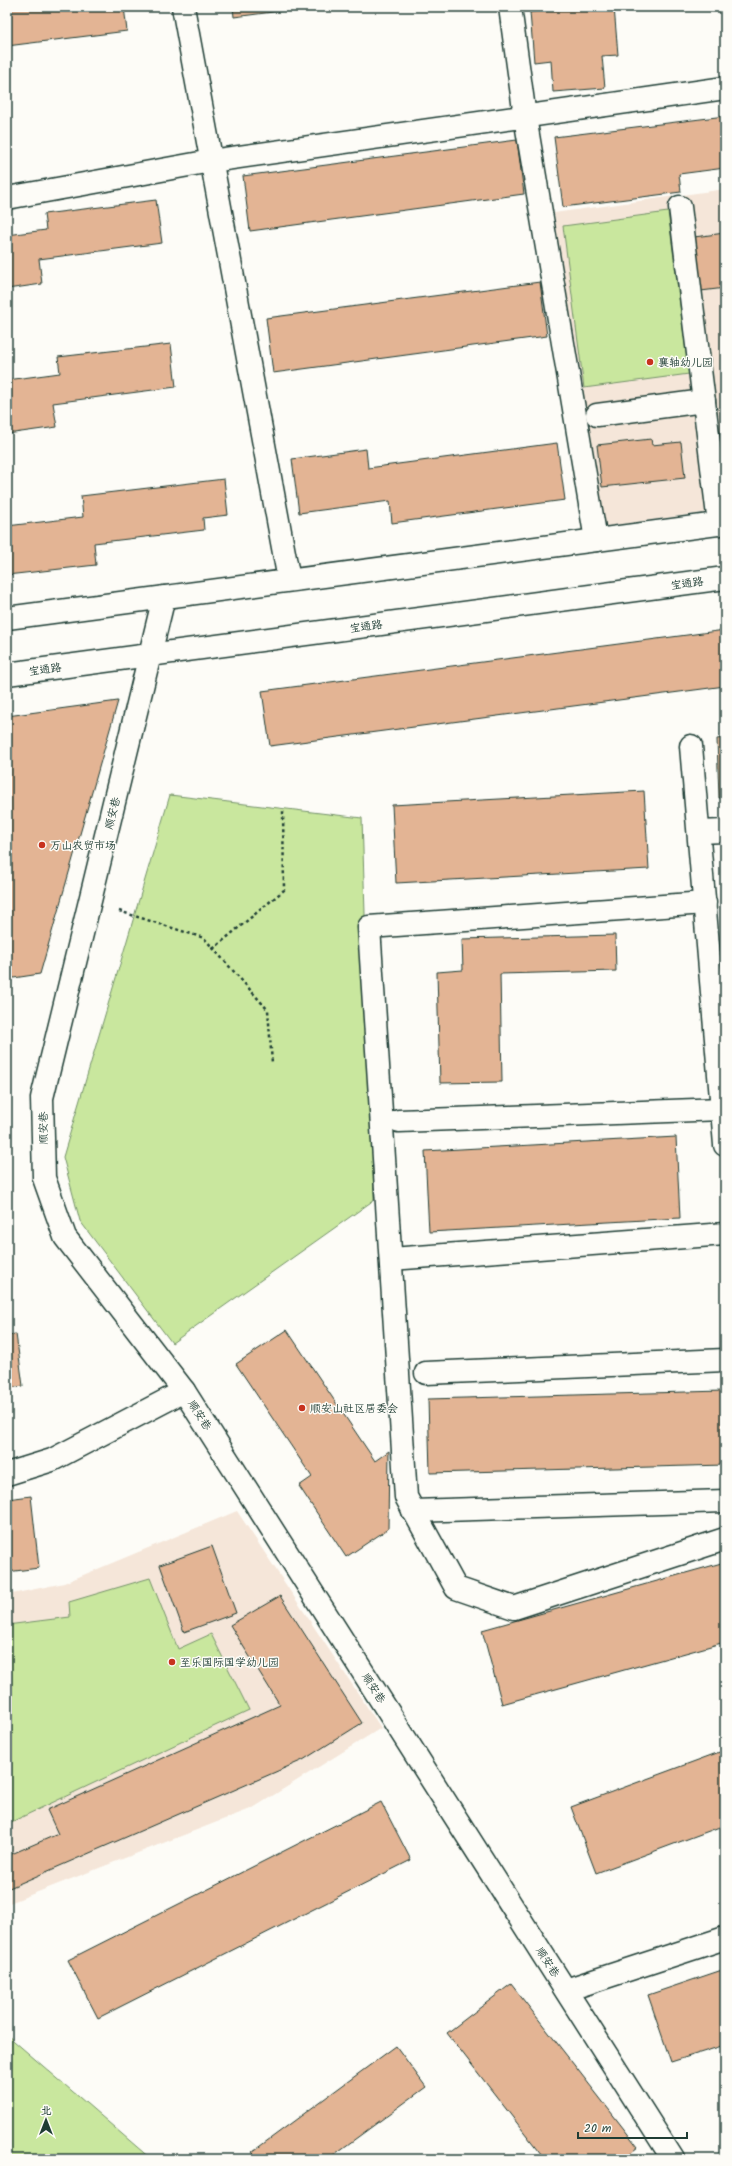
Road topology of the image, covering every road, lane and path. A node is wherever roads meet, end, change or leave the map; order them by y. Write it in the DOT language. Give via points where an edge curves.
graph roads {
  1 [pos="183,7"];
  2 [pos="510,7"];
  3 [pos="725,88"];
  4 [pos="526,117"];
  5 [pos="211,161"];
  6 [pos="7,198"];
  7 [pos="680,206"];
  8 [pos="704,400"];
  9 [pos="597,415"];
  10 [pos="722,523"];
  11 [pos="596,540"];
  12 [pos="725,578"];
  13 [pos="289,580"];
  14 [pos="164,597"];
  15 [pos="7,618"];
  16 [pos="150,655"];
  17 [pos="7,674"];
  18 [pos="691,746"];
  19 [pos="283,809"];
  20 [pos="725,830"];
  21 [pos="699,832"];
  22 [pos="90,901"];
  23 [pos="705,903"];
  24 [pos="213,949"];
  25 [pos="717,962"];
  26 [pos="272,1063"];
  27 [pos="722,1109"];
  28 [pos="399,1121"];
  29 [pos="725,1146"];
  30 [pos="725,1234"];
  31 [pos="391,1259"];
  32 [pos="725,1360"];
  33 [pos="426,1373"];
  34 [pos="184,1391"];
  35 [pos="7,1474"];
  36 [pos="725,1501"];
  37 [pos="413,1511"];
  38 [pos="725,1539"];
  39 [pos="725,1938"];
  40 [pos="566,1990"];
  41 [pos="673,2159"];
  1 -- 5 [label="street"];
  2 -- 4 [label="street"];
  3 -- 4 [label="street"];
  4 -- 5 [label="street"];
  4 -- 11 [label="street"];
  5 -- 6 [label="street"];
  5 -- 13 [label="street"];
  7 -- 8 [label="street"];
  8 -- 9 [label="street"];
  8 -- 10 [label="street"];
  10 -- 11 [label="street"];
  11 -- 13 [label="street"];
  12 -- 16 [label="street, 宝通路"];
  13 -- 14 [label="street"];
  14 -- 15 [label="street"];
  14 -- 16 [label="street, 顺安巷"];
  16 -- 17 [label="street, 宝通路"];
  16 -- 22 [label="street, 顺安巷"];
  18 -- 21 [label="street"];
  19 -- 24 [label="path" via="284,890"];
  20 -- 21 [label="street"];
  21 -- 23 [label="street"];
  22 -- 24 [label="path" via="204,938"];
  22 -- 34 [label="street, 顺安巷" via="42,1098 44,1178 65,1237"];
  23 -- 25 [label="street"];
  23 -- 31 [label="street" via="370,927"];
  24 -- 26 [label="path" via="268,1010"];
  25 -- 27 [label="street"];
  27 -- 28 [label="street"];
  27 -- 29 [label="street"];
  30 -- 31 [label="street"];
  31 -- 37 [label="street" via="406,1497"];
  32 -- 33 [label="street"];
  34 -- 35 [label="street" via="52,1460"];
  34 -- 40 [label="street, 顺安巷"];
  36 -- 37 [label="street"];
  37 -- 38 [label="street" via="456,1588 514,1608"];
  39 -- 40 [label="street"];
  40 -- 41 [label="street, 顺安巷"];
}
